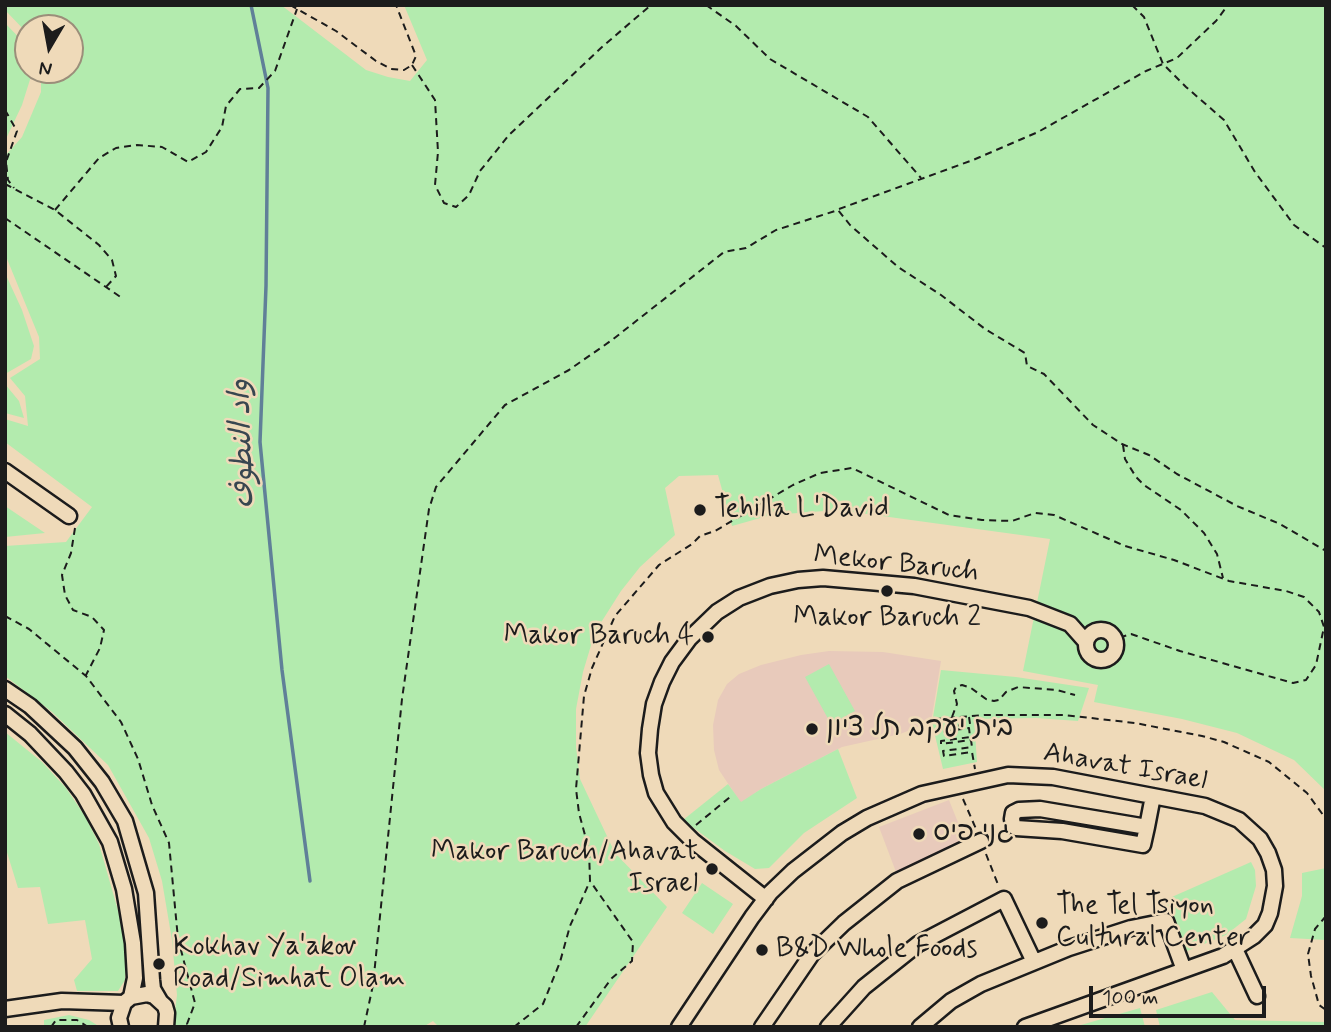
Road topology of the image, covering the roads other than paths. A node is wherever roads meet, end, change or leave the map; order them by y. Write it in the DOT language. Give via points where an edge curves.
graph roads {
  1 [pos="5,471"];
  2 [pos="69,516"];
  3 [pos="1090,636"];
  4 [pos="5,689"];
  5 [pos="5,714"];
  6 [pos="1153,796"];
  7 [pos="1147,828"];
  8 [pos="981,841"];
  9 [pos="766,899"];
  10 [pos="1235,949"];
  11 [pos="1034,961"];
  12 [pos="1184,970"];
  13 [pos="1257,996"];
  14 [pos="128,1000"];
  15 [pos="160,1001"];
  16 [pos="77,1003"];
  17 [pos="5,1009"];
  18 [pos="121,1027"];
  19 [pos="166,1027"];
  20 [pos="679,1027"];
  21 [pos="762,1027"];
  22 [pos="828,1027"];
  23 [pos="920,1027"];
  24 [pos="1025,1027"];
  1 -- 2 [label="street"];
  3 -- 3 [label="street" via="1087,652 1095,659 1114,653 1115,639 1104,630"];
  3 -- 9 [label="street, Mekor Baruch" via="1029,608 914,586 836,579 770,586 717,612 672,662 654,704 648,753 651,775 664,807 685,834"];
  4 -- 15 [label="street" via="75,748 125,821 146,893 153,989"];
  5 -- 14 [label="street" via="66,772 110,842 133,943 135,978"];
  6 -- 7 [label="street"];
  6 -- 9 [label="street, Ahavat Israel" via="1032,775 976,780 922,794 867,818 816,852"];
  6 -- 10 [label="street, Ahavat Israel" via="1205,806 1239,820 1268,853 1275,886 1270,913 1265,925"];
  7 -- 7 [label="street" via="1040,809 1019,810 1012,819 1016,828 1143,845"];
  8 -- 21 [label="street" via="897,881 844,923 812,954"];
  9 -- 20 [label="street, Ahavat Israel"];
  10 -- 12 [label="street, Ahavat Israel"];
  10 -- 13 [label="street"];
  11 -- 12 [label="street" via="1166,921"];
  11 -- 22 [label="street" via="1004,899 918,944 864,987"];
  11 -- 23 [label="street" via="951,1001"];
  12 -- 24 [label="street, Ahavat Israel"];
  14 -- 15 [label="street" via="147,994"];
  14 -- 16 [label="street"];
  14 -- 18 [label="street" via="119,1018"];
  15 -- 19 [label="street" via="167,1013"];
  16 -- 17 [label="street"];
  16 -- 18 [label="street" via="107,1014"];
}
